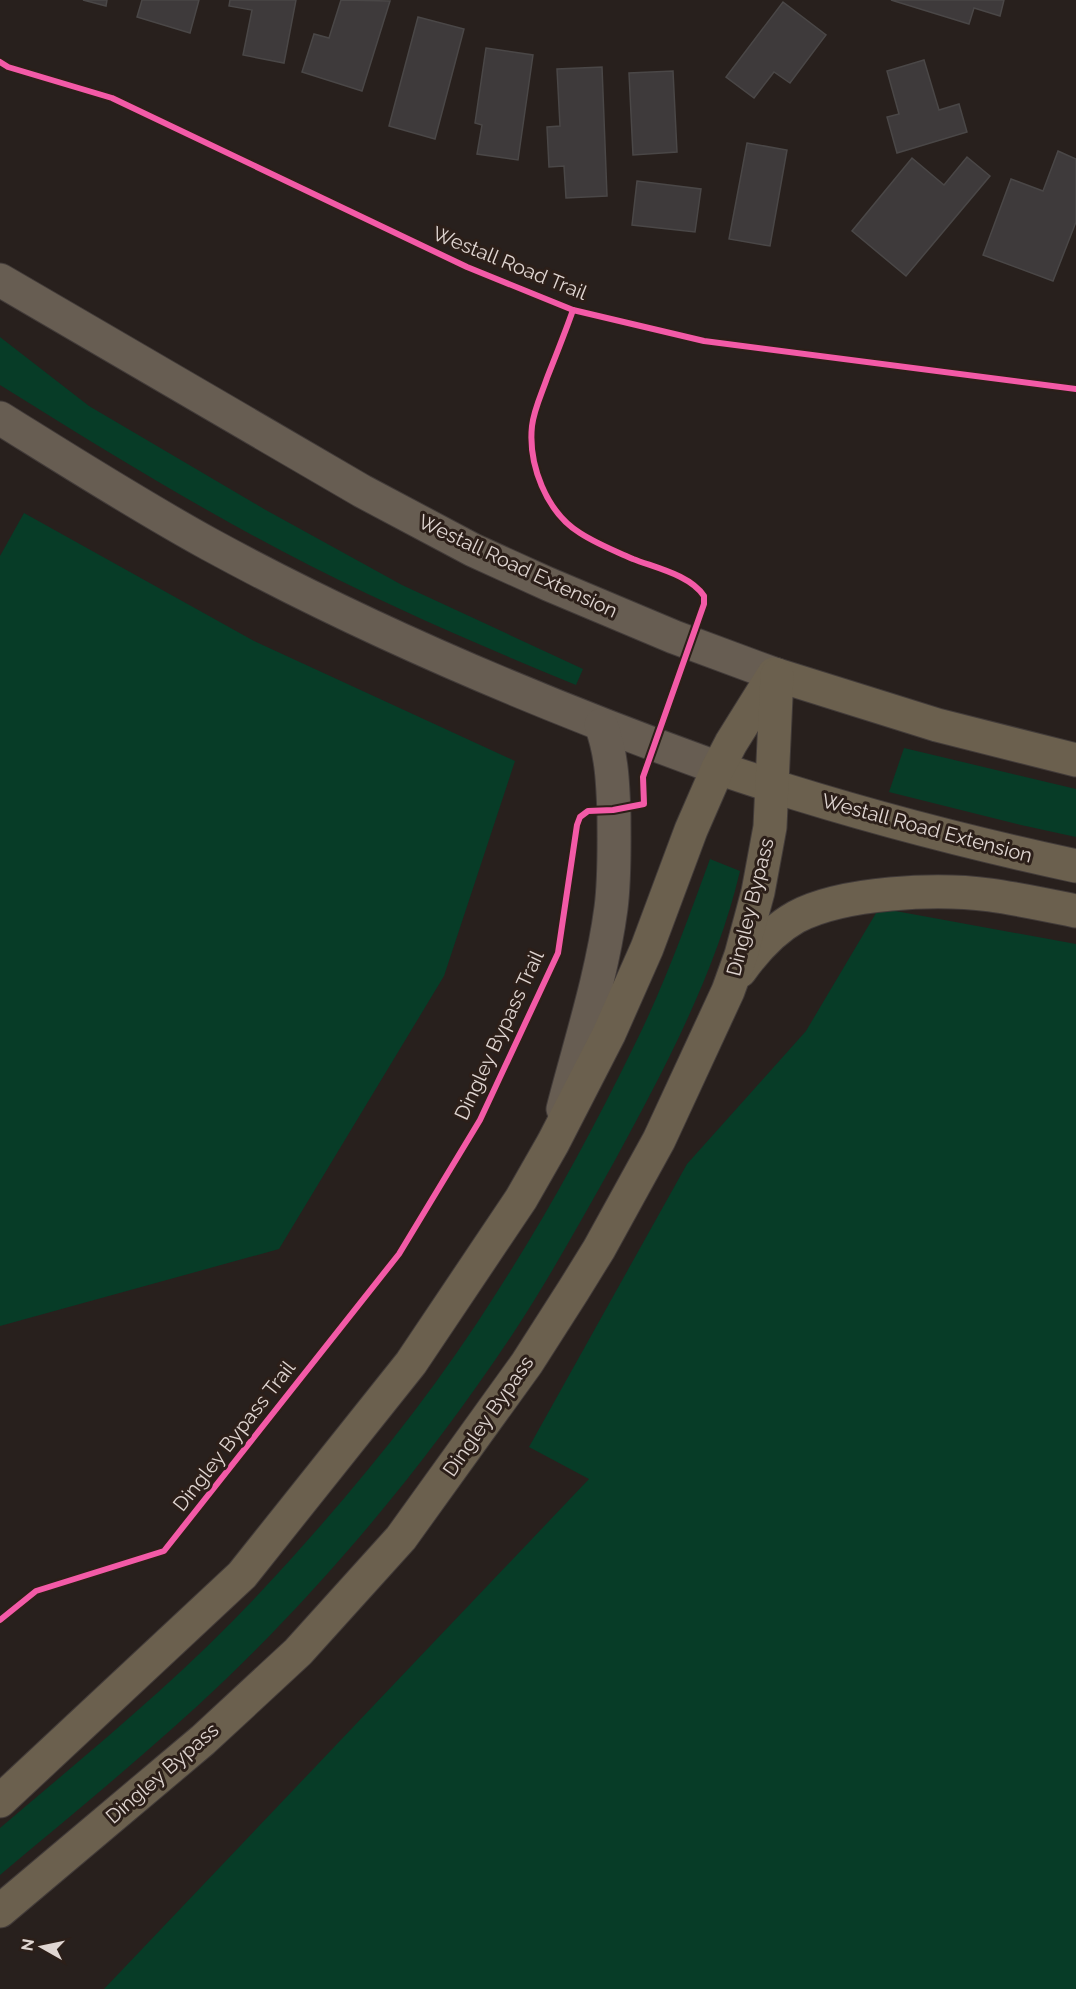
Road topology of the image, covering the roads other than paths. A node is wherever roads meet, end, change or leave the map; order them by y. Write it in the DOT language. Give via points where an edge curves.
graph roads {
  1 [pos="0,280"];
  2 [pos="0,418"];
  3 [pos="775,675"];
  4 [pos="601,725"];
  5 [pos="1076,760"];
  6 [pos="718,768"];
  7 [pos="772,786"];
  8 [pos="1076,866"];
  9 [pos="1076,911"];
  10 [pos="728,991"];
  11 [pos="554,1143"];
  12 [pos="0,1801"];
  13 [pos="0,1911"];
  1 -- 3 [label="main road, Westall Road Extension" via="362,491 473,550 674,637"];
  2 -- 4 [label="main road, Westall Road Extension" via="209,544 408,643"];
  3 -- 5 [label="highway, Westall Road Extension" via="937,725"];
  3 -- 6 [label="highway"];
  3 -- 7 [label="highway, Dingley Bypass"];
  4 -- 6 [label="main road, Westall Road Extension"];
  4 -- 11 [label="main road" via="613,788 612,906 599,973"];
  6 -- 7 [label="highway, Westall Road Extension"];
  6 -- 11 [label="highway" via="647,948"];
  7 -- 8 [label="highway, Westall Road Extension" via="988,847"];
  7 -- 10 [label="highway, Dingley Bypass" via="770,827 758,892"];
  9 -- 10 [label="highway" via="967,893 878,895 842,901 808,911 779,928 751,956"];
  10 -- 13 [label="highway, Dingley Bypass" via="659,1140 599,1249 527,1363 401,1538 298,1652 203,1740"];
  11 -- 12 [label="highway" via="411,1363 242,1575"];
}
